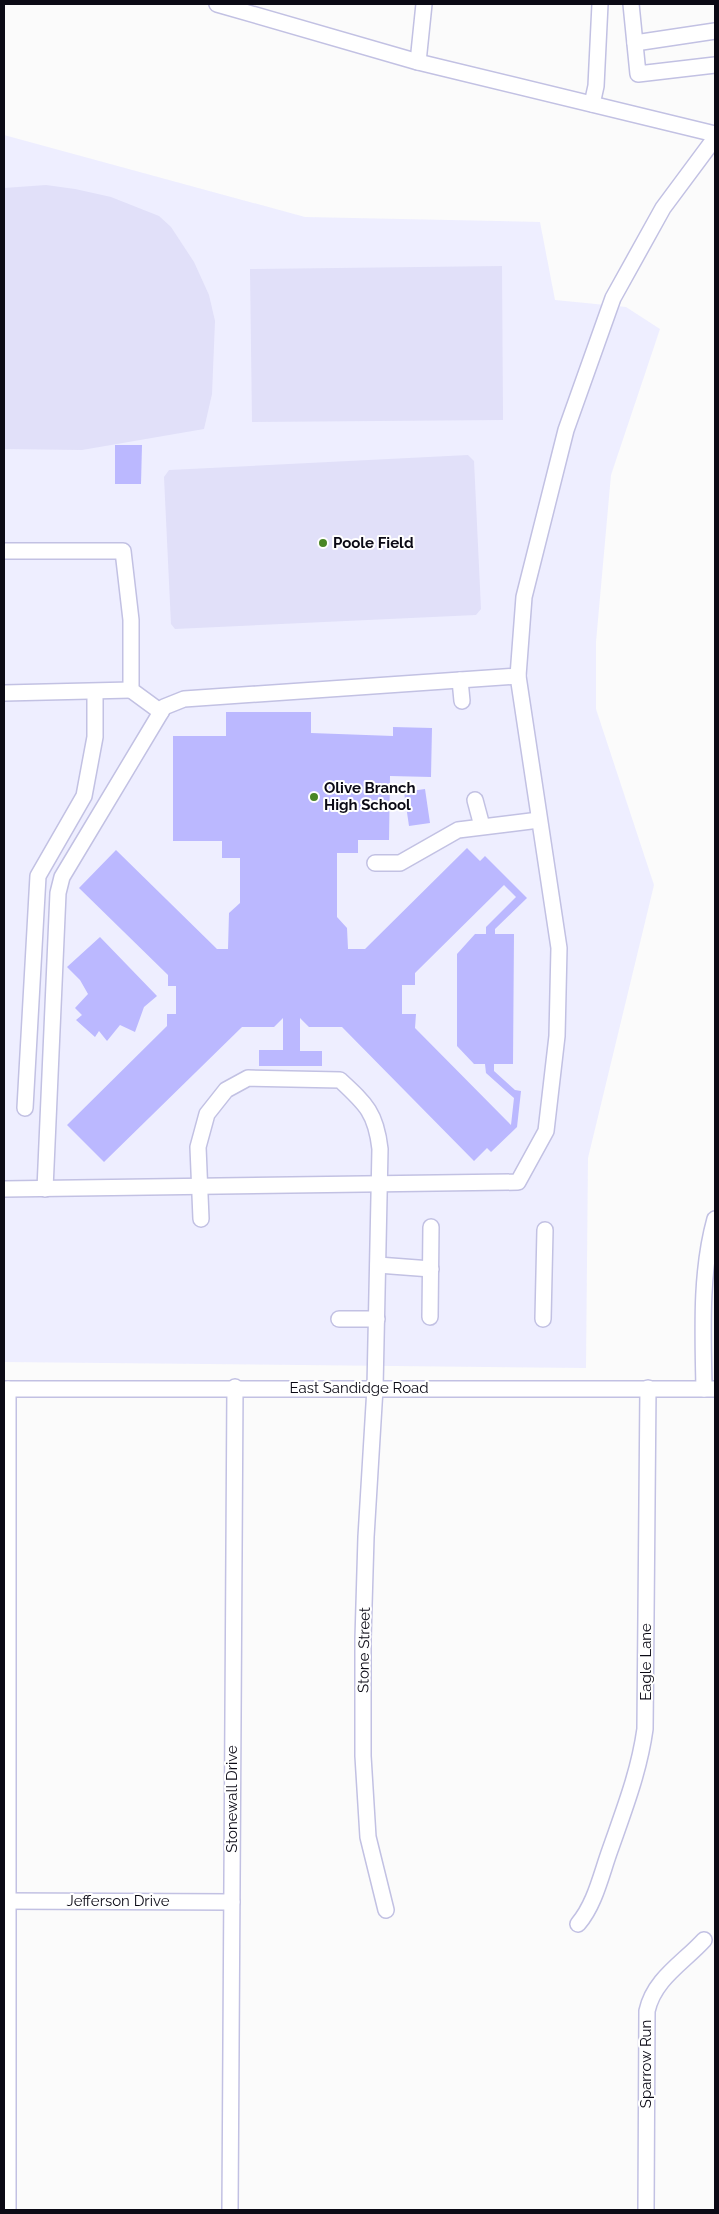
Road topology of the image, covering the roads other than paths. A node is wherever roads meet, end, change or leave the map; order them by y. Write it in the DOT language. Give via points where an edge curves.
graph roads {
  1 [pos="218,4"];
  2 [pos="424,4"];
  3 [pos="600,4"];
  4 [pos="631,4"];
  5 [pos="263,10"];
  6 [pos="715,31"];
  7 [pos="635,43"];
  8 [pos="418,62"];
  9 [pos="715,64"];
  10 [pos="592,104"];
  11 [pos="715,136"];
  12 [pos="4,551"];
  13 [pos="518,676"];
  14 [pos="460,680"];
  15 [pos="131,690"];
  16 [pos="95,692"];
  17 [pos="4,693"];
  18 [pos="462,701"];
  19 [pos="161,712"];
  20 [pos="475,800"];
  21 [pos="539,820"];
  22 [pos="482,826"];
  23 [pos="375,863"];
  24 [pos="25,1108"];
  25 [pos="380,1184"];
  26 [pos="200,1187"];
  27 [pos="45,1189"];
  28 [pos="4,1190"];
  29 [pos="201,1219"];
  30 [pos="715,1219"];
  31 [pos="431,1228"];
  32 [pos="545,1230"];
  33 [pos="378,1265"];
  34 [pos="431,1269"];
  35 [pos="430,1317"];
  36 [pos="339,1319"];
  37 [pos="543,1319"];
  38 [pos="377,1320"];
  39 [pos="234,1387"];
  40 [pos="375,1388"];
  41 [pos="648,1388"];
  42 [pos="709,1388"];
  43 [pos="6,1389"];
  44 [pos="6,1901"];
  45 [pos="232,1902"];
  46 [pos="386,1910"];
  47 [pos="578,1924"];
  48 [pos="704,1940"];
  49 [pos="8,2210"];
  50 [pos="230,2210"];
  51 [pos="646,2210"];
  1 -- 5 [label="street"];
  2 -- 8 [label="street"];
  3 -- 10 [label="street" via="596,86"];
  4 -- 7 [label="street"];
  5 -- 8 [label="street"];
  6 -- 7 [label="street"];
  7 -- 9 [label="street" via="638,74"];
  8 -- 10 [label="street"];
  10 -- 11 [label="street"];
  11 -- 13 [label="street" via="663,208 613,298 566,430 546,505 524,597"];
  12 -- 15 [label="street" via="124,551 131,620"];
  13 -- 14 [label="street"];
  13 -- 21 [label="street"];
  14 -- 18 [label="street"];
  14 -- 19 [label="street" via="184,699 164,706"];
  15 -- 16 [label="street"];
  15 -- 19 [label="street"];
  16 -- 17 [label="street"];
  16 -- 24 [label="street" via="95,737 84,796 38,876"];
  19 -- 27 [label="street" via="62,877 58,893"];
  20 -- 22 [label="street"];
  21 -- 22 [label="street"];
  21 -- 25 [label="street" via="558,948 557,1036 546,1131 518,1182"];
  22 -- 23 [label="street" via="458,830 400,862"];
  25 -- 26 [label="street"];
  25 -- 26 [label="street, Stone Street" via="380,1149 375,1123 365,1104 340,1080 248,1078 226,1090 207,1114 198,1147"];
  25 -- 33 [label="street, Stone Street"];
  26 -- 27 [label="street"];
  26 -- 29 [label="street, Stone Street"];
  27 -- 28 [label="street"];
  30 -- 42 [label="street" via="706,1271 703,1317"];
  31 -- 34 [label="street"];
  32 -- 37 [label="street"];
  33 -- 34 [label="street"];
  33 -- 38 [label="street, Stone Street"];
  34 -- 35 [label="street"];
  36 -- 38 [label="street"];
  38 -- 40 [label="street, Stone Street"];
  39 -- 40 [label="street, East Sandidge Road"];
  39 -- 43 [label="street, East Sandidge Road"];
  39 -- 45 [label="street, Stonewall Drive"];
  40 -- 41 [label="street, East Sandidge Road"];
  40 -- 46 [label="street, Stone Street" via="366,1537 363,1756 368,1837"];
  41 -- 42 [label="street, East Sandidge Road"];
  41 -- 47 [label="street, Eagle Lane" via="645,1729 627,1807 597,1888"];
  43 -- 44 [label="street" via="10,1776"];
  44 -- 45 [label="street, Jefferson Drive"];
  44 -- 49 [label="street"];
  45 -- 50 [label="street, Stonewall Drive"];
  48 -- 51 [label="street, Sparrow Run" via="665,1976 649,1998"];
}
